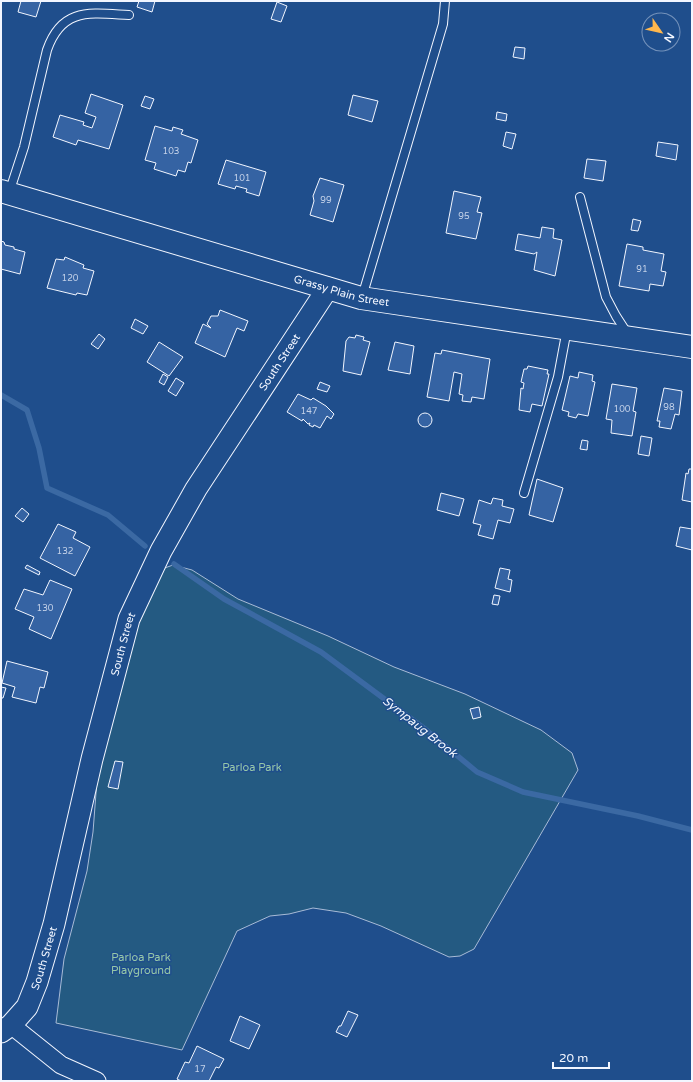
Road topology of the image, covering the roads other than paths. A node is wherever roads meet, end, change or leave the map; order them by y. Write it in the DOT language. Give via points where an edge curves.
graph roads {
  1 [pos="445,1"];
  2 [pos="128,15"];
  3 [pos="5,192"];
  4 [pos="580,197"];
  5 [pos="328,288"];
  6 [pos="361,298"];
  7 [pos="567,329"];
  8 [pos="631,338"];
  9 [pos="692,347"];
  10 [pos="524,494"];
  11 [pos="6,1029"];
  12 [pos="97,1081"];
  1 -- 6 [label="lane" via="443,24"];
  2 -- 3 [label="lane" via="94,13 78,16 64,22 52,36 24,147"];
  3 -- 5 [label="main road, Grassy Plain Street"];
  4 -- 8 [label="lane" via="606,296"];
  5 -- 6 [label="main road, Grassy Plain Street"];
  5 -- 11 [label="street, South Street" via="196,489 161,552 130,619 92,758 54,924 37,982 27,1007"];
  6 -- 7 [label="main road, Grassy Plain Street"];
  7 -- 8 [label="main road, Grassy Plain Street"];
  7 -- 10 [label="lane" via="558,377"];
  8 -- 9 [label="main road, Grassy Plain Street"];
  11 -- 12 [label="street" via="61,1065"];
}
